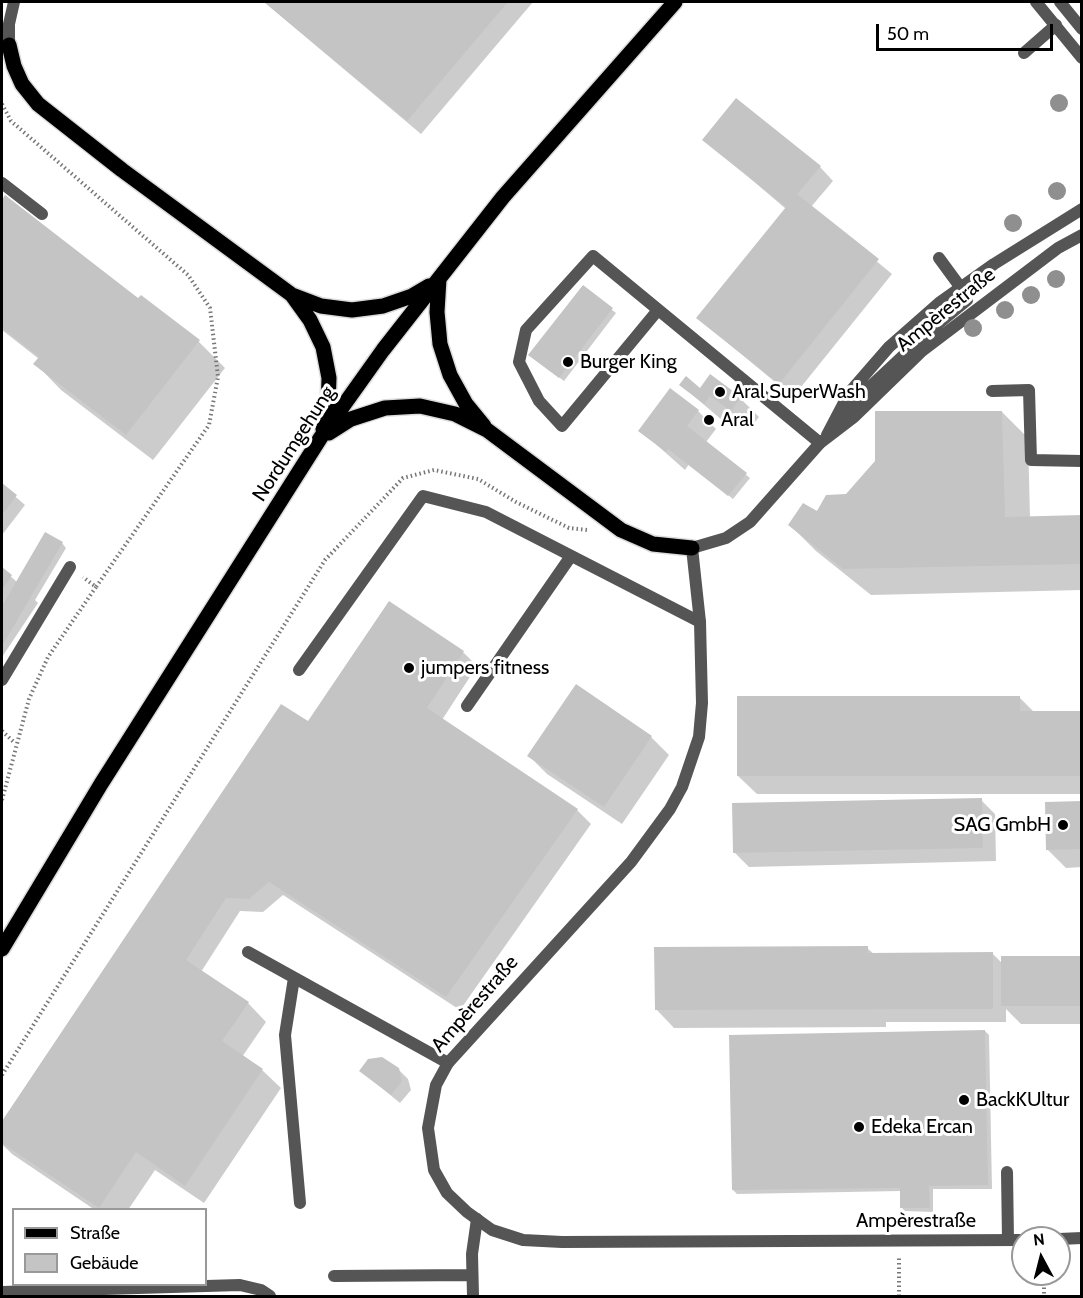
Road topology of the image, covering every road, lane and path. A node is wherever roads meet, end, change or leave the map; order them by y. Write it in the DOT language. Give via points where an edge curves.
graph roads {
  1 [pos="14,2"];
  2 [pos="675,2"];
  3 [pos="1036,2"];
  4 [pos="1060,2"];
  5 [pos="1056,25"];
  6 [pos="1082,29"];
  7 [pos="5,45"];
  8 [pos="1024,53"];
  9 [pos="1082,58"];
  10 [pos="2,104"];
  11 [pos="2,183"];
  12 [pos="1082,209"];
  13 [pos="42,214"];
  14 [pos="1082,236"];
  15 [pos="939,258"];
  16 [pos="439,279"];
  17 [pos="961,288"];
  18 [pos="292,296"];
  19 [pos="657,310"];
  20 [pos="992,391"];
  21 [pos="843,425"];
  22 [pos="487,430"];
  23 [pos="321,437"];
  24 [pos="822,441"];
  25 [pos="1082,461"];
  26 [pos="621,530"];
  27 [pos="692,548"];
  28 [pos="571,556"];
  29 [pos="70,567"];
  30 [pos="96,587"];
  31 [pos="700,622"];
  32 [pos="298,670"];
  33 [pos="2,680"];
  34 [pos="467,706"];
  35 [pos="2,731"];
  36 [pos="15,743"];
  37 [pos="2,800"];
  38 [pos="2,949"];
  39 [pos="248,952"];
  40 [pos="294,978"];
  41 [pos="448,1063"];
  42 [pos="2,1075"];
  43 [pos="1007,1172"];
  44 [pos="300,1203"];
  45 [pos="477,1219"];
  46 [pos="1008,1240"];
  47 [pos="1011,1240"];
  48 [pos="899,1241"];
  49 [pos="472,1275"];
  50 [pos="334,1276"];
  51 [pos="206,1286"];
  52 [pos="207,1286"];
  53 [pos="2,1292"];
  54 [pos="270,1296"];
  55 [pos="473,1296"];
  56 [pos="899,1296"];
  1 -- 7 [label="street"];
  2 -- 16 [label="main road, Nordumgehung" via="552,139"];
  3 -- 5 [label="street"];
  4 -- 6 [label="street"];
  5 -- 8 [label="street"];
  5 -- 9 [label="street"];
  7 -- 18 [label="main road" via="22,84 38,104"];
  10 -- 30 [label="path" via="11,121 188,275 210,308 218,377 209,425"];
  11 -- 13 [label="street"];
  12 -- 17 [label="street, Ampèrestraße"];
  14 -- 21 [label="street, Ampèrestraße" via="1058,248 970,312"];
  15 -- 17 [label="street"];
  16 -- 18 [label="main road" via="412,296 383,306 352,310 321,306"];
  16 -- 22 [label="main road" via="436,312 450,375"];
  16 -- 23 [label="main road, Nordumgehung"];
  17 -- 21 [label="street, Ampèrestraße" via="967,300 854,402"];
  17 -- 24 [label="street, Ampèrestraße" via="889,347 849,393"];
  18 -- 23 [label="main road" via="323,347 329,378 328,408"];
  19 -- 19 [label="street" via="592,256 526,330 519,362 539,401 562,426"];
  19 -- 24 [label="street"];
  20 -- 25 [label="street" via="1029,390 1031,460"];
  21 -- 24 [label="street, Ampèrestraße"];
  22 -- 23 [label="main road" via="455,414 420,406 385,408 351,419"];
  22 -- 26 [label="main road"];
  23 -- 38 [label="main road, Nordumgehung" via="101,784"];
  24 -- 27 [label="street, Ampèrestraße" via="750,522 726,538"];
  26 -- 27 [label="main road" via="653,544"];
  26 -- 42 [label="path" via="569,528 478,479 434,470 403,478 325,560"];
  27 -- 31 [label="street, Ampèrestraße"];
  28 -- 31 [label="street"];
  28 -- 32 [label="street" via="486,512 423,496"];
  28 -- 34 [label="street"];
  29 -- 30 [label="path"];
  29 -- 33 [label="street"];
  30 -- 36 [label="path" via="48,657"];
  31 -- 41 [label="street, Ampèrestraße" via="699,736 682,787 631,862"];
  35 -- 36 [label="path"];
  36 -- 37 [label="path"];
  39 -- 40 [label="street"];
  40 -- 41 [label="street"];
  40 -- 44 [label="street" via="285,1035"];
  41 -- 45 [label="street, Ampèrestraße" via="431,1105 430,1150 434,1170 447,1193"];
  43 -- 46 [label="street"];
  45 -- 48 [label="street, Ampèrestraße" via="492,1230 524,1240 562,1242"];
  45 -- 49 [label="street"];
  46 -- 47 [label="street, Ampèrestraße"];
  46 -- 48 [label="street, Ampèrestraße"];
  48 -- 56 [label="path"];
  49 -- 50 [label="street"];
  49 -- 55 [label="street"];
  51 -- 53 [label="street"];
  52 -- 54 [label="street" via="240,1285"];
}
